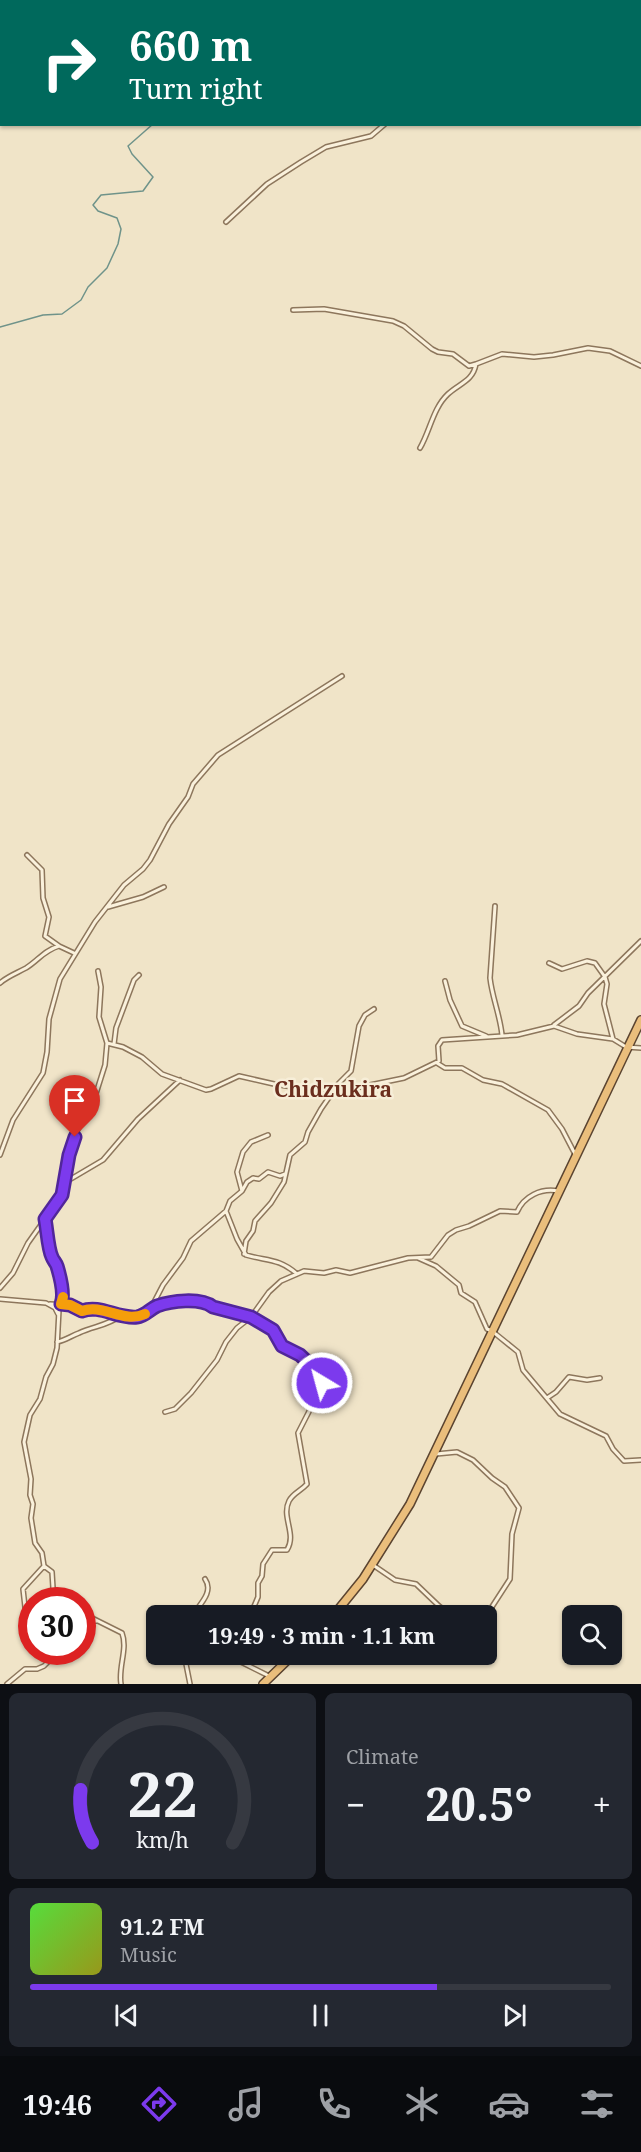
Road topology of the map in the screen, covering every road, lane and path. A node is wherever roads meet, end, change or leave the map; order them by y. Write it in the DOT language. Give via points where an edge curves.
graph roads {
  1 [pos="383,126"];
  2 [pos="226,222"];
  3 [pos="293,310"];
  4 [pos="476,364"];
  5 [pos="641,366"];
  6 [pos="420,448"];
  7 [pos="342,676"];
  8 [pos="27,855"];
  9 [pos="164,886"];
  10 [pos="495,906"];
  11 [pos="106,908"];
  12 [pos="641,941"];
  13 [pos="60,946"];
  14 [pos="74,953"];
  15 [pos="549,963"];
  16 [pos="98,971"];
  17 [pos="139,975"];
  18 [pos="605,977"];
  19 [pos="445,981"];
  20 [pos="0,983"];
  21 [pos="374,1009"];
  22 [pos="641,1020"];
  23 [pos="554,1026"];
  24 [pos="502,1035"];
  25 [pos="487,1037"];
  26 [pos="614,1039"];
  27 [pos="106,1043"];
  28 [pos="114,1044"];
  29 [pos="626,1047"];
  30 [pos="641,1048"];
  31 [pos="437,1063"];
  32 [pos="180,1080"];
  33 [pos="333,1092"];
  34 [pos="268,1135"];
  35 [pos="0,1155"];
  36 [pos="576,1155"];
  37 [pos="286,1174"];
  38 [pos="64,1183"];
  39 [pos="242,1191"];
  40 [pos="558,1192"];
  41 [pos="226,1211"];
  42 [pos="45,1219"];
  43 [pos="244,1254"];
  44 [pos="417,1257"];
  45 [pos="297,1274"];
  46 [pos="0,1288"];
  47 [pos="0,1299"];
  48 [pos="50,1304"];
  49 [pos="61,1304"];
  50 [pos="149,1311"];
  51 [pos="59,1316"];
  52 [pos="120,1316"];
  53 [pos="251,1317"];
  54 [pos="492,1331"];
  55 [pos="57,1342"];
  56 [pos="600,1378"];
  57 [pos="547,1398"];
  58 [pos="165,1412"];
  59 [pos="434,1454"];
  60 [pos="641,1461"];
  61 [pos="373,1565"];
  62 [pos="45,1566"];
  63 [pos="205,1579"];
  64 [pos="25,1587"];
  65 [pos="53,1587"];
  66 [pos="199,1605"];
  67 [pos="255,1605"];
  68 [pos="342,1605"];
  69 [pos="438,1605"];
  70 [pos="493,1605"];
  71 [pos="98,1621"];
  72 [pos="45,1665"];
  73 [pos="186,1665"];
  74 [pos="248,1665"];
  75 [pos="282,1665"];
  76 [pos="271,1676"];
  77 [pos="7,1684"];
  78 [pos="122,1684"];
  79 [pos="190,1684"];
  80 [pos="263,1684"];
  1 -- 2 [label="street" via="371,136 326,147 301,162 267,184"];
  3 -- 4 [label="street" via="324,309 393,321 438,352 453,354 469,366"];
  4 -- 5 [label="street" via="502,354 553,356 588,348 610,351"];
  4 -- 6 [label="street" via="472,376 448,394"];
  7 -- 11 [label="street" via="213,759 193,784 150,860"];
  8 -- 13 [label="street" via="42,870 43,898 49,917 45,936"];
  9 -- 11 [label="street"];
  10 -- 24 [label="street" via="490,978"];
  11 -- 14 [label="street"];
  12 -- 18 [label="street"];
  13 -- 14 [label="street"];
  13 -- 20 [label="street" via="44,952"];
  14 -- 35 [label="street" via="57,984 43,1072 13,1120"];
  15 -- 18 [label="street" via="562,969 592,961"];
  16 -- 27 [label="street" via="99,1017"];
  17 -- 28 [label="street" via="116,1028"];
  18 -- 23 [label="street"];
  18 -- 26 [label="street" via="604,1004"];
  19 -- 25 [label="street" via="462,1026"];
  21 -- 33 [label="street" via="359,1026 351,1071"];
  22 -- 29 [label="highway"];
  23 -- 24 [label="street"];
  23 -- 26 [label="street"];
  24 -- 25 [label="street"];
  25 -- 31 [label="street" via="442,1040"];
  26 -- 29 [label="street"];
  27 -- 28 [label="street"];
  27 -- 38 [label="street" via="105,1065 93,1103 77,1131"];
  28 -- 32 [label="street" via="142,1057 162,1074"];
  29 -- 30 [label="street"];
  29 -- 36 [label="highway"];
  31 -- 33 [label="street" via="404,1078"];
  31 -- 36 [label="street" via="502,1084 548,1110"];
  32 -- 33 [label="street" via="209,1090 242,1076"];
  32 -- 38 [label="street" via="138,1119 103,1160"];
  33 -- 37 [label="street" via="305,1142 290,1155"];
  34 -- 39 [label="street" via="251,1142 243,1152 237,1172"];
  36 -- 40 [label="highway"];
  37 -- 39 [label="street" via="265,1173 259,1179 251,1179"];
  37 -- 43 [label="street" via="255,1221"];
  38 -- 42 [label="street" via="58,1202"];
  39 -- 41 [label="street" via="230,1201"];
  40 -- 44 [label="street" via="532,1195 517,1212 500,1211 456,1230 432,1256"];
  40 -- 54 [label="highway"];
  41 -- 43 [label="street"];
  41 -- 50 [label="street" via="191,1241"];
  42 -- 46 [label="street"];
  42 -- 49 [label="street" via="51,1256 62,1286"];
  43 -- 45 [label="street" via="278,1261"];
  44 -- 45 [label="street" via="350,1274 334,1270"];
  44 -- 54 [label="street" via="436,1266 459,1285 459,1292 475,1302 483,1323"];
  45 -- 53 [label="street" via="272,1289"];
  47 -- 48 [label="street"];
  48 -- 49 [label="street"];
  48 -- 51 [label="street"];
  49 -- 51 [label="street"];
  49 -- 52 [label="street"];
  50 -- 52 [label="street" via="138,1317"];
  50 -- 53 [label="street" via="156,1306 197,1302"];
  51 -- 55 [label="street"];
  52 -- 55 [label="street" via="111,1323"];
  53 -- 58 [label="street" via="237,1328 191,1393"];
  53 -- 67 [label="street" via="273,1330 282,1346 296,1352 321,1375 322,1381 309,1415 298,1430 307,1484 287,1505 290,1545 287,1550 272,1550 262,1564"];
  54 -- 57 [label="street" via="518,1352 523,1370"];
  54 -- 59 [label="highway"];
  55 -- 62 [label="street" via="53,1364 30,1416 24,1442 35,1543"];
  56 -- 57 [label="street" via="568,1377"];
  57 -- 60 [label="street" via="562,1416 606,1436 624,1461"];
  59 -- 61 [label="highway" via="410,1504"];
  59 -- 70 [label="street" via="457,1452 473,1460 505,1487 518,1505 510,1579"];
  61 -- 68 [label="highway"];
  61 -- 69 [label="street" via="395,1580 417,1584"];
  62 -- 64 [label="street"];
  62 -- 65 [label="street" via="52,1572"];
  63 -- 66 [label="street" via="208,1591"];
  71 -- 78 [label="street" via="123,1636"];
  72 -- 77 [label="street" via="25,1669"];
  73 -- 79 [label="street"];
  74 -- 76 [label="street"];
  75 -- 76 [label="highway"];
  76 -- 80 [label="highway"];
}
